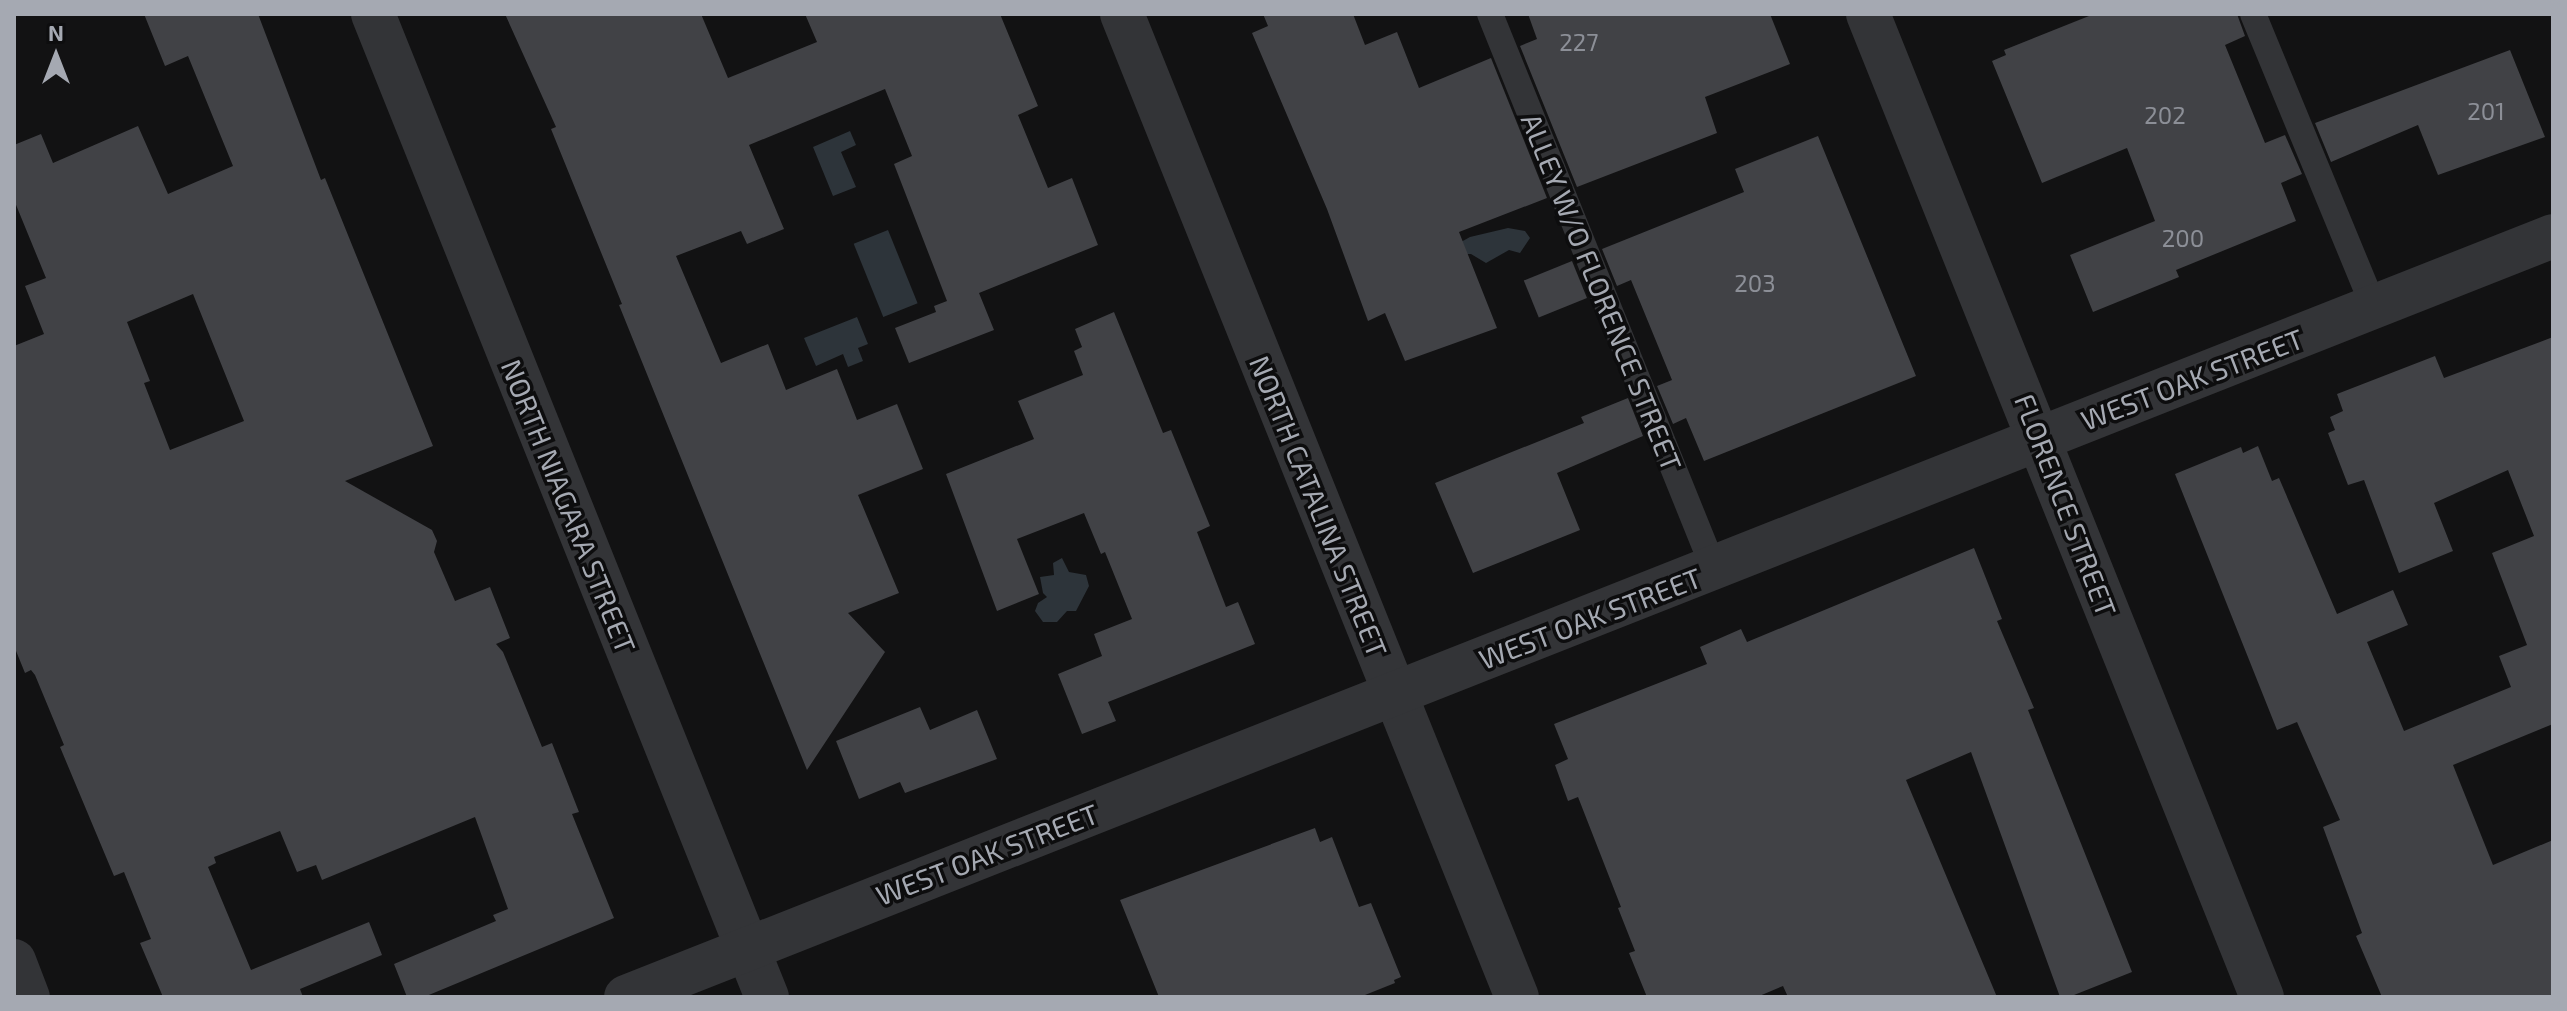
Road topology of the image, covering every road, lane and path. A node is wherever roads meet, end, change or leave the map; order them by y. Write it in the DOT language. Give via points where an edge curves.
graph roads {
  1 [pos="373,14"];
  2 [pos="1122,14"];
  3 [pos="1490,14"];
  4 [pos="1868,14"];
  5 [pos="2253,14"];
  6 [pos="2553,236"];
  7 [pos="2374,308"];
  8 [pos="2040,438"];
  9 [pos="1714,569"];
  10 [pos="1395,694"];
  11 [pos="747,948"];
  12 [pos="14,961"];
  13 [pos="28,997"];
  14 [pos="626,997"];
  15 [pos="767,997"];
  16 [pos="1517,997"];
  17 [pos="2262,997"];
  1 -- 11 [label="street, NORTH NIAGARA STREET"];
  2 -- 10 [label="street, NORTH CATALINA STREET"];
  3 -- 9 [label="lane, ALLEY W/O FLORENCE STREET"];
  4 -- 8 [label="street, FLORENCE STREET"];
  5 -- 7 [label="lane"];
  6 -- 7 [label="street, WEST OAK STREET"];
  7 -- 8 [label="street, WEST OAK STREET"];
  8 -- 9 [label="street, WEST OAK STREET"];
  8 -- 17 [label="street, FLORENCE STREET"];
  9 -- 10 [label="street, WEST OAK STREET"];
  10 -- 11 [label="street, WEST OAK STREET"];
  10 -- 16 [label="street, NORTH CATALINA STREET"];
  11 -- 14 [label="street, WEST OAK STREET"];
  11 -- 15 [label="street, NORTH NIAGARA STREET"];
  12 -- 13 [label="street"];
}
